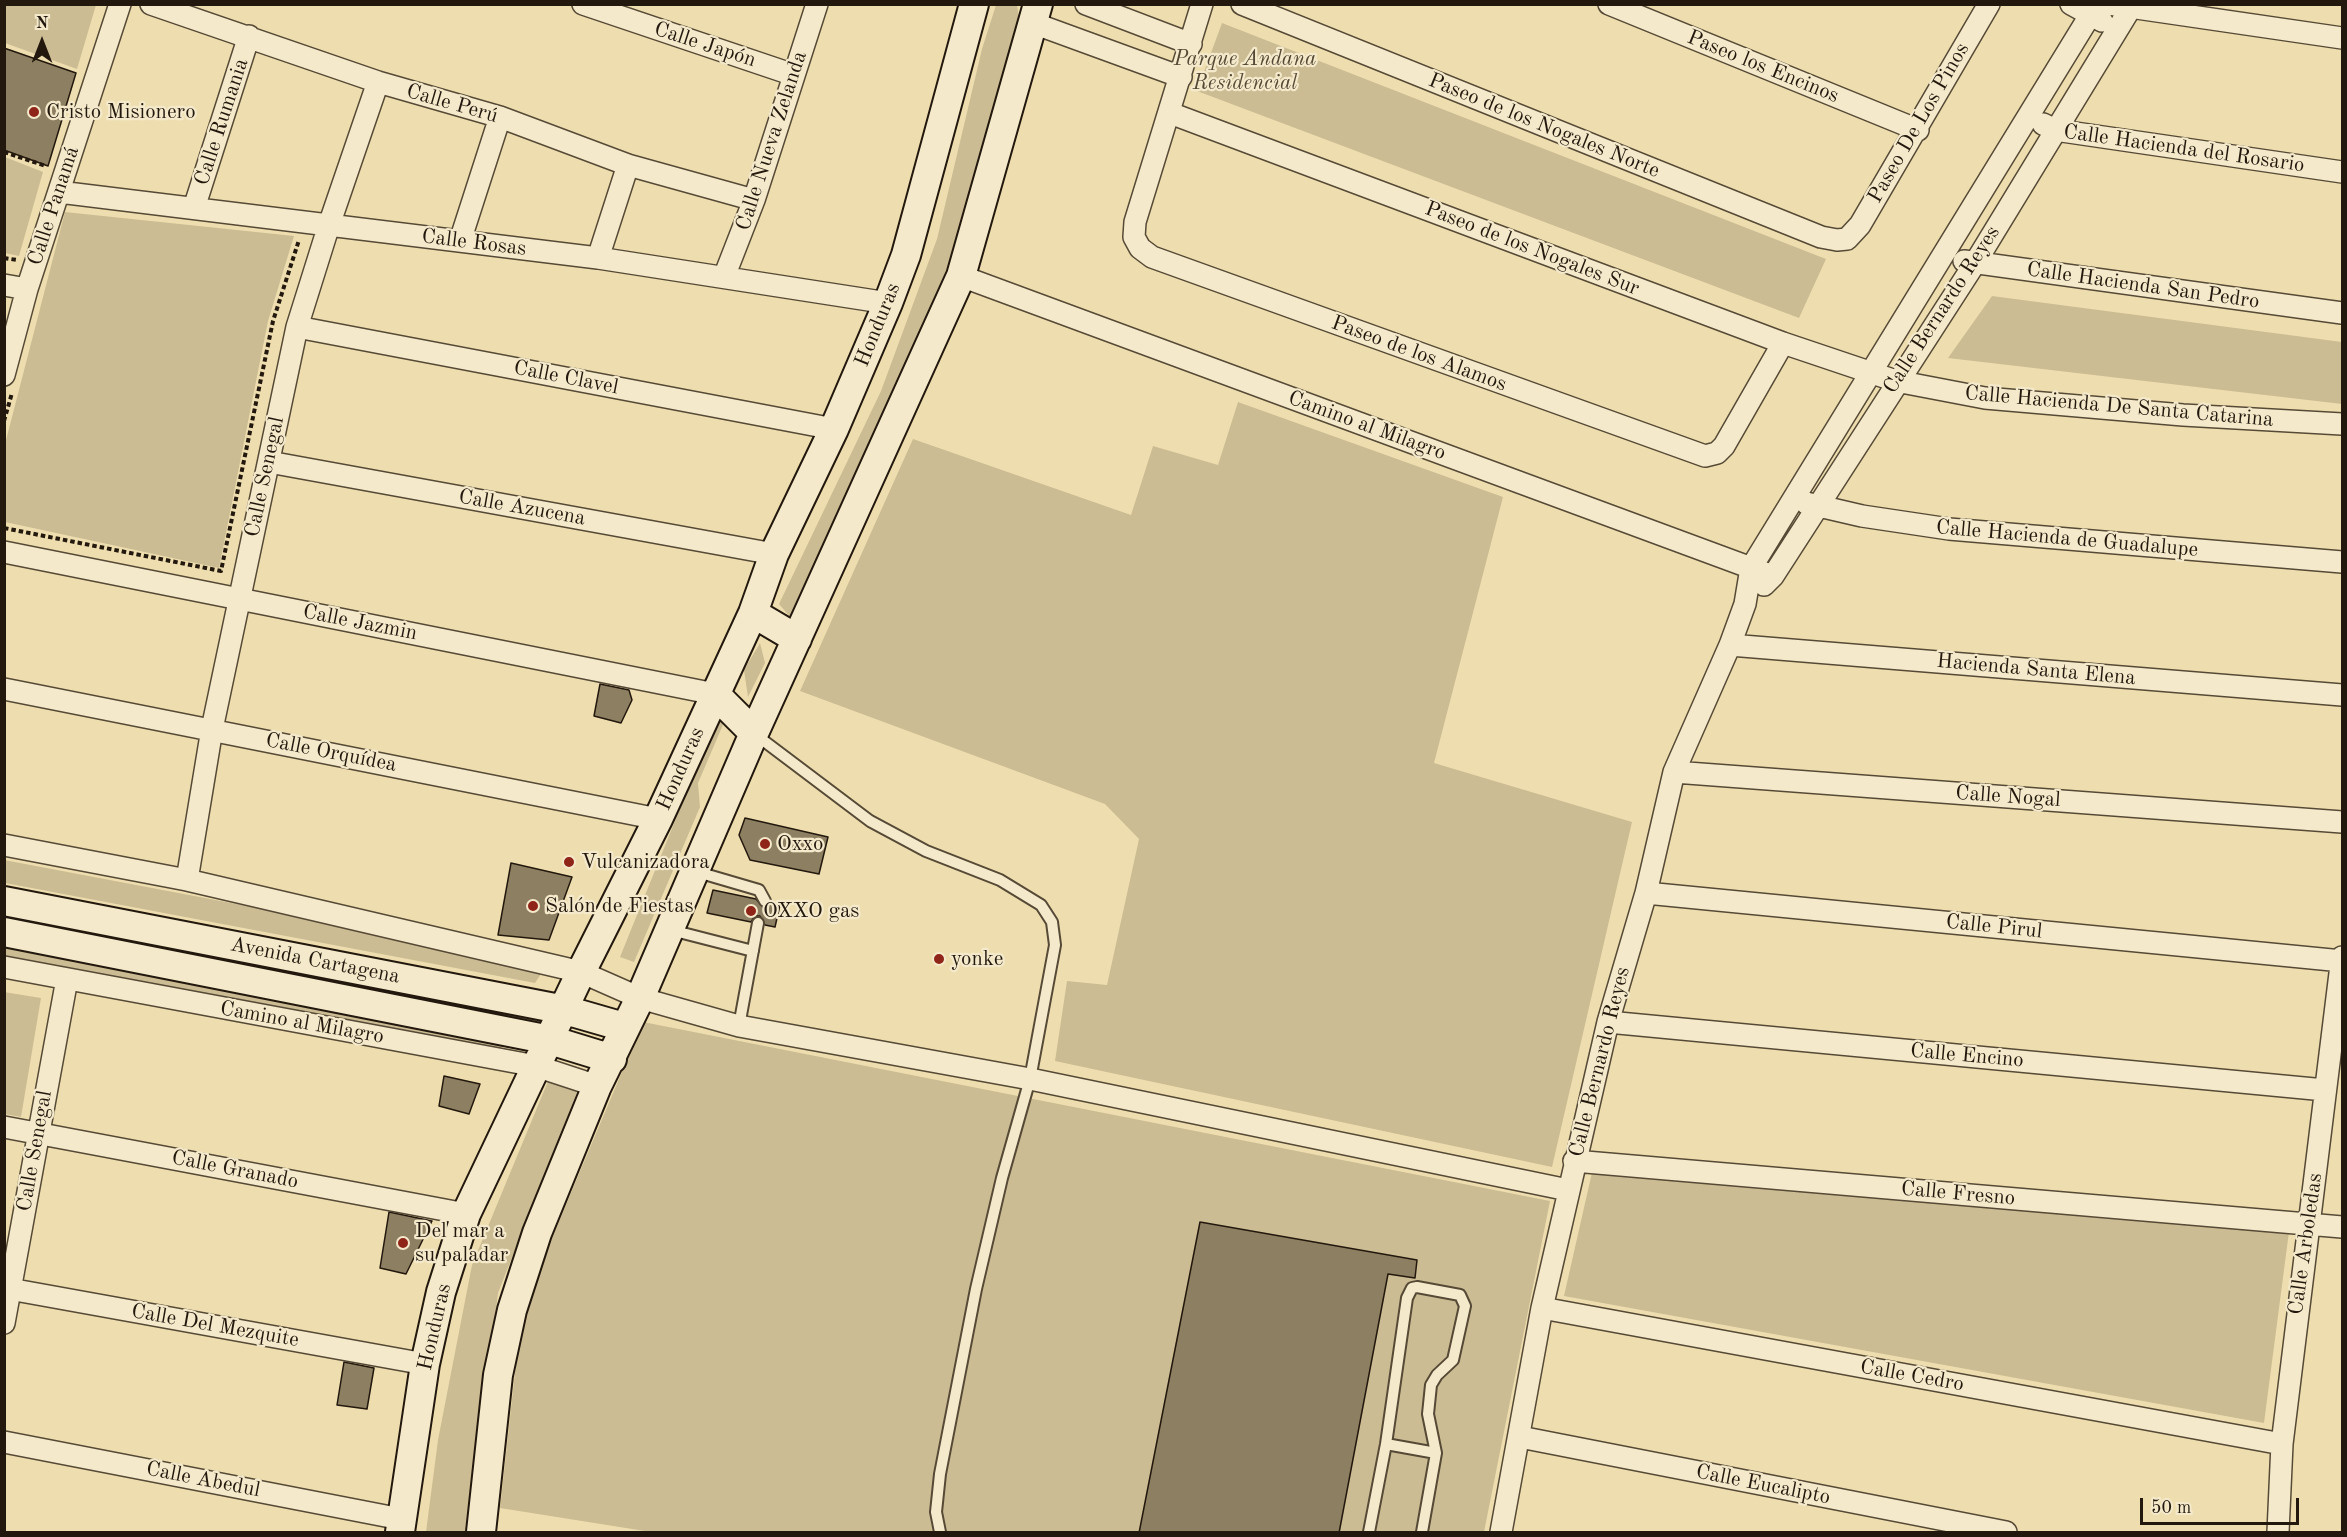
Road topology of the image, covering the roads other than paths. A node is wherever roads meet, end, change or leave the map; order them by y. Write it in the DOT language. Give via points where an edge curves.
graph roads {
  1 [pos="120,4"];
  2 [pos="151,4"];
  3 [pos="583,4"];
  4 [pos="817,4"];
  5 [pos="974,4"];
  6 [pos="1086,4"];
  7 [pos="1202,4"];
  8 [pos="1242,4"];
  9 [pos="1609,4"];
  10 [pos="2071,4"];
  11 [pos="1982,6"];
  12 [pos="2131,7"];
  13 [pos="2099,8"];
  14 [pos="1035,14"];
  15 [pos="2117,28"];
  16 [pos="249,36"];
  17 [pos="2343,38"];
  18 [pos="1191,44"];
  19 [pos="794,75"];
  20 [pos="1181,77"];
  21 [pos="378,82"];
  22 [pos="1170,113"];
  23 [pos="500,117"];
  24 [pos="2029,117"];
  25 [pos="1918,130"];
  26 [pos="2055,130"];
  27 [pos="628,165"];
  28 [pos="2343,172"];
  29 [pos="59,192"];
  30 [pos="754,200"];
  31 [pos="194,207"];
  32 [pos="329,225"];
  33 [pos="1847,239"];
  34 [pos="460,241"];
  35 [pos="1943,257"];
  36 [pos="598,258"];
  37 [pos="1975,262"];
  38 [pos="961,276"];
  39 [pos="724,277"];
  40 [pos="4,285"];
  41 [pos="27,289"];
  42 [pos="888,303"];
  43 [pos="2343,313"];
  44 [pos="297,327"];
  45 [pos="1783,342"];
  46 [pos="1871,374"];
  47 [pos="4,375"];
  48 [pos="1896,381"];
  49 [pos="2343,424"];
  50 [pos="834,429"];
  51 [pos="269,462"];
  52 [pos="1794,499"];
  53 [pos="1819,506"];
  54 [pos="4,552"];
  55 [pos="774,554"];
  56 [pos="2343,562"];
  57 [pos="1751,568"];
  58 [pos="1773,576"];
  59 [pos="239,599"];
  60 [pos="1745,604"];
  61 [pos="753,613"];
  62 [pos="797,639"];
  63 [pos="1730,645"];
  64 [pos="4,689"];
  65 [pos="715,693"];
  66 [pos="2343,695"];
  67 [pos="213,729"];
  68 [pos="754,734"];
  69 [pos="1674,772"];
  70 [pos="658,819"];
  71 [pos="2343,822"];
  72 [pos="4,845"];
  73 [pos="694,871"];
  74 [pos="187,880"];
  75 [pos="1646,893"];
  76 [pos="4,901"];
  77 [pos="765,902"];
  78 [pos="758,923"];
  79 [pos="668,929"];
  80 [pos="4,932"];
  81 [pos="753,951"];
  82 [pos="2343,957"];
  83 [pos="2342,961"];
  84 [pos="4,967"];
  85 [pos="581,972"];
  86 [pos="67,979"];
  87 [pos="640,998"];
  88 [pos="565,1010"];
  89 [pos="1608,1022"];
  90 [pos="739,1026"];
  91 [pos="624,1027"];
  92 [pos="550,1040"];
  93 [pos="612,1059"];
  94 [pos="536,1066"];
  95 [pos="1030,1079"];
  96 [pos="597,1086"];
  97 [pos="2325,1090"];
  98 [pos="4,1127"];
  99 [pos="37,1132"];
  100 [pos="1574,1161"];
  101 [pos="1568,1190"];
  102 [pos="466,1214"];
  103 [pos="2309,1224"];
  104 [pos="2343,1227"];
  105 [pos="8,1289"];
  106 [pos="1542,1308"];
  107 [pos="4,1323"];
  108 [pos="425,1364"];
  109 [pos="1520,1437"];
  110 [pos="4,1442"];
  111 [pos="1386,1444"];
  112 [pos="2282,1444"];
  113 [pos="1436,1453"];
  114 [pos="400,1526"];
  115 [pos="481,1533"];
  116 [pos="940,1533"];
  117 [pos="1369,1533"];
  118 [pos="1422,1533"];
  119 [pos="1501,1533"];
  120 [pos="2006,1533"];
  121 [pos="2278,1533"];
  1 -- 29 [label="street, Calle Panamá"];
  2 -- 16 [label="street, Calle Perú"];
  3 -- 19 [label="street, Calle Japón"];
  4 -- 19 [label="street, Calle Nueva Zelanda"];
  5 -- 42 [label="street, Honduras" via="906,255"];
  6 -- 18 [label="street"];
  7 -- 18 [label="street"];
  8 -- 33 [label="street, Paseo de los Nogales Norte" via="1809,232 1830,239"];
  9 -- 25 [label="street, Paseo los Encinos"];
  10 -- 13 [label="street"];
  11 -- 25 [label="street, Paseo De Los Pinos"];
  12 -- 13 [label="street"];
  12 -- 15 [label="street, Calle Bernardo Reyes"];
  12 -- 17 [label="street"];
  13 -- 15 [label="street"];
  13 -- 24 [label="street, Calle Bernardo Reyes"];
  14 -- 20 [label="street"];
  14 -- 38 [label="street"];
  15 -- 26 [label="street, Calle Bernardo Reyes"];
  16 -- 21 [label="street, Calle Perú"];
  16 -- 31 [label="street, Calle Rumania"];
  18 -- 20 [label="street"];
  19 -- 30 [label="street, Calle Nueva Zelanda"];
  20 -- 22 [label="street"];
  21 -- 23 [label="street, Calle Perú"];
  21 -- 32 [label="street, Calle Senegal"];
  22 -- 45 [label="street, Paseo de los Nogales Sur"];
  22 -- 45 [label="street, Paseo de los Alamos" via="1134,222 1134,237 1152,257 1705,456 1718,453 1724,446"];
  23 -- 27 [label="street, Calle Perú"];
  23 -- 34 [label="street"];
  24 -- 26 [label="street, Calle Hacienda del Rosario"];
  24 -- 35 [label="street, Calle Bernardo Reyes"];
  25 -- 33 [label="street, Paseo De Los Pinos" via="1860,225"];
  26 -- 28 [label="street, Calle Hacienda del Rosario"];
  26 -- 37 [label="street, Calle Bernardo Reyes"];
  27 -- 30 [label="street, Calle Perú"];
  27 -- 36 [label="street"];
  29 -- 31 [label="street, Calle Rosas"];
  29 -- 41 [label="street, Calle Panamá"];
  30 -- 39 [label="street, Calle Nueva Zelanda"];
  31 -- 32 [label="street, Calle Rosas"];
  32 -- 34 [label="street, Calle Rosas"];
  32 -- 44 [label="street, Calle Senegal"];
  34 -- 36 [label="street, Calle Rosas"];
  35 -- 37 [label="street, Calle Hacienda San Pedro"];
  35 -- 46 [label="street, Calle Bernardo Reyes"];
  36 -- 39 [label="street, Calle Rosas"];
  37 -- 43 [label="street, Calle Hacienda San Pedro"];
  37 -- 48 [label="street, Calle Bernardo Reyes"];
  38 -- 57 [label="street, Camino al Milagro"];
  38 -- 62 [label="street"];
  39 -- 42 [label="street, Calle Rosas"];
  40 -- 41 [label="street"];
  41 -- 47 [label="street, Calle Panamá"];
  42 -- 50 [label="street, Honduras"];
  44 -- 50 [label="street, Calle Clavel"];
  44 -- 51 [label="street, Calle Senegal"];
  45 -- 46 [label="street, Paseo de los Nogales Sur"];
  46 -- 48 [label="street, Paseo de los Nogales Sur"];
  46 -- 52 [label="street, Calle Bernardo Reyes"];
  48 -- 49 [label="street, Calle Hacienda De Santa Catarina" via="1985,398"];
  48 -- 53 [label="street, Calle Bernardo Reyes"];
  50 -- 55 [label="street, Honduras"];
  51 -- 55 [label="street, Calle Azucena"];
  51 -- 59 [label="street, Calle Senegal"];
  52 -- 53 [label="street, Calle Hacienda de Guadalupe"];
  52 -- 57 [label="street, Calle Bernardo Reyes"];
  53 -- 56 [label="street, Calle Hacienda de Guadalupe" via="1949,529"];
  53 -- 58 [label="street, Calle Bernardo Reyes"];
  54 -- 59 [label="street, Calle Jazmin"];
  55 -- 61 [label="street, Honduras"];
  57 -- 58 [label="street, Camino al Milagro"];
  57 -- 60 [label="street, Calle Bernardo Reyes"];
  58 -- 60 [label="street, Calle Bernardo Reyes"];
  59 -- 65 [label="street, Calle Jazmin"];
  59 -- 67 [label="street, Calle Senegal"];
  60 -- 63 [label="street, Calle Bernardo Reyes"];
  61 -- 62 [label="street"];
  61 -- 65 [label="street, Honduras"];
  62 -- 68 [label="street"];
  63 -- 66 [label="street, Hacienda Santa Elena"];
  63 -- 69 [label="street, Calle Bernardo Reyes"];
  64 -- 67 [label="street, Calle Orquídea"];
  65 -- 68 [label="street"];
  65 -- 70 [label="street, Honduras"];
  67 -- 70 [label="street, Calle Orquídea"];
  67 -- 74 [label="street, Calle Senegal"];
  68 -- 73 [label="street"];
  68 -- 95 [label="lane" via="870,821 926,851 1000,880 1041,905 1052,922 1055,945"];
  69 -- 71 [label="street, Calle Nogal"];
  69 -- 75 [label="street, Calle Bernardo Reyes"];
  70 -- 85 [label="street, Honduras"];
  72 -- 74 [label="street"];
  73 -- 77 [label="lane" via="759,890"];
  73 -- 79 [label="street"];
  74 -- 85 [label="street"];
  75 -- 83 [label="street, Calle Pirul"];
  75 -- 89 [label="street, Calle Bernardo Reyes"];
  76 -- 88 [label="street, Avenida Cartagena"];
  78 -- 81 [label="lane"];
  79 -- 81 [label="lane"];
  79 -- 87 [label="street"];
  80 -- 92 [label="street, Avenida Cartagena"];
  81 -- 90 [label="lane"];
  82 -- 83 [label="street, Calle Arboledas"];
  83 -- 97 [label="street, Calle Arboledas"];
  84 -- 86 [label="street, Camino al Milagro"];
  85 -- 87 [label="street"];
  85 -- 88 [label="street, Honduras"];
  86 -- 94 [label="street, Camino al Milagro"];
  86 -- 99 [label="street, Calle Senegal"];
  87 -- 90 [label="street"];
  87 -- 91 [label="street"];
  88 -- 91 [label="street, Avenida Cartagena"];
  88 -- 92 [label="street, Honduras"];
  89 -- 97 [label="street, Calle Encino"];
  89 -- 100 [label="street, Calle Bernardo Reyes"];
  90 -- 95 [label="street"];
  91 -- 93 [label="street"];
  92 -- 93 [label="street, Avenida Cartagena"];
  92 -- 94 [label="street, Honduras"];
  93 -- 96 [label="street"];
  94 -- 96 [label="street, Camino al Milagro"];
  94 -- 102 [label="street, Honduras"];
  95 -- 101 [label="street"];
  95 -- 116 [label="lane" via="976,1289 946,1439 936,1512"];
  96 -- 115 [label="street" via="537,1233 512,1310 498,1375"];
  97 -- 103 [label="street, Calle Arboledas"];
  98 -- 99 [label="street, Calle Granado"];
  99 -- 102 [label="street, Calle Granado"];
  99 -- 105 [label="street, Calle Senegal"];
  100 -- 101 [label="street, Calle Bernardo Reyes"];
  100 -- 103 [label="street, Calle Fresno"];
  101 -- 106 [label="street, Calle Bernardo Reyes"];
  102 -- 108 [label="street, Honduras" via="441,1292"];
  103 -- 104 [label="street, Calle Fresno"];
  103 -- 112 [label="street, Calle Arboledas"];
  105 -- 107 [label="street, Calle Senegal"];
  105 -- 108 [label="street, Calle Del Mezquite"];
  106 -- 109 [label="street, Calle Bernardo Reyes"];
  106 -- 112 [label="street, Calle Cedro"];
  108 -- 114 [label="street, Honduras"];
  109 -- 119 [label="street, Calle Bernardo Reyes"];
  109 -- 120 [label="street, Calle Eucalipto"];
  110 -- 114 [label="street, Calle Abedul"];
  111 -- 113 [label="lane"];
  111 -- 113 [label="lane" via="1408,1294 1417,1287 1455,1293 1463,1298 1465,1306 1453,1360 1431,1385 1428,1414"];
  111 -- 117 [label="lane"];
  112 -- 121 [label="street, Calle Arboledas"];
  113 -- 118 [label="lane"];
}
